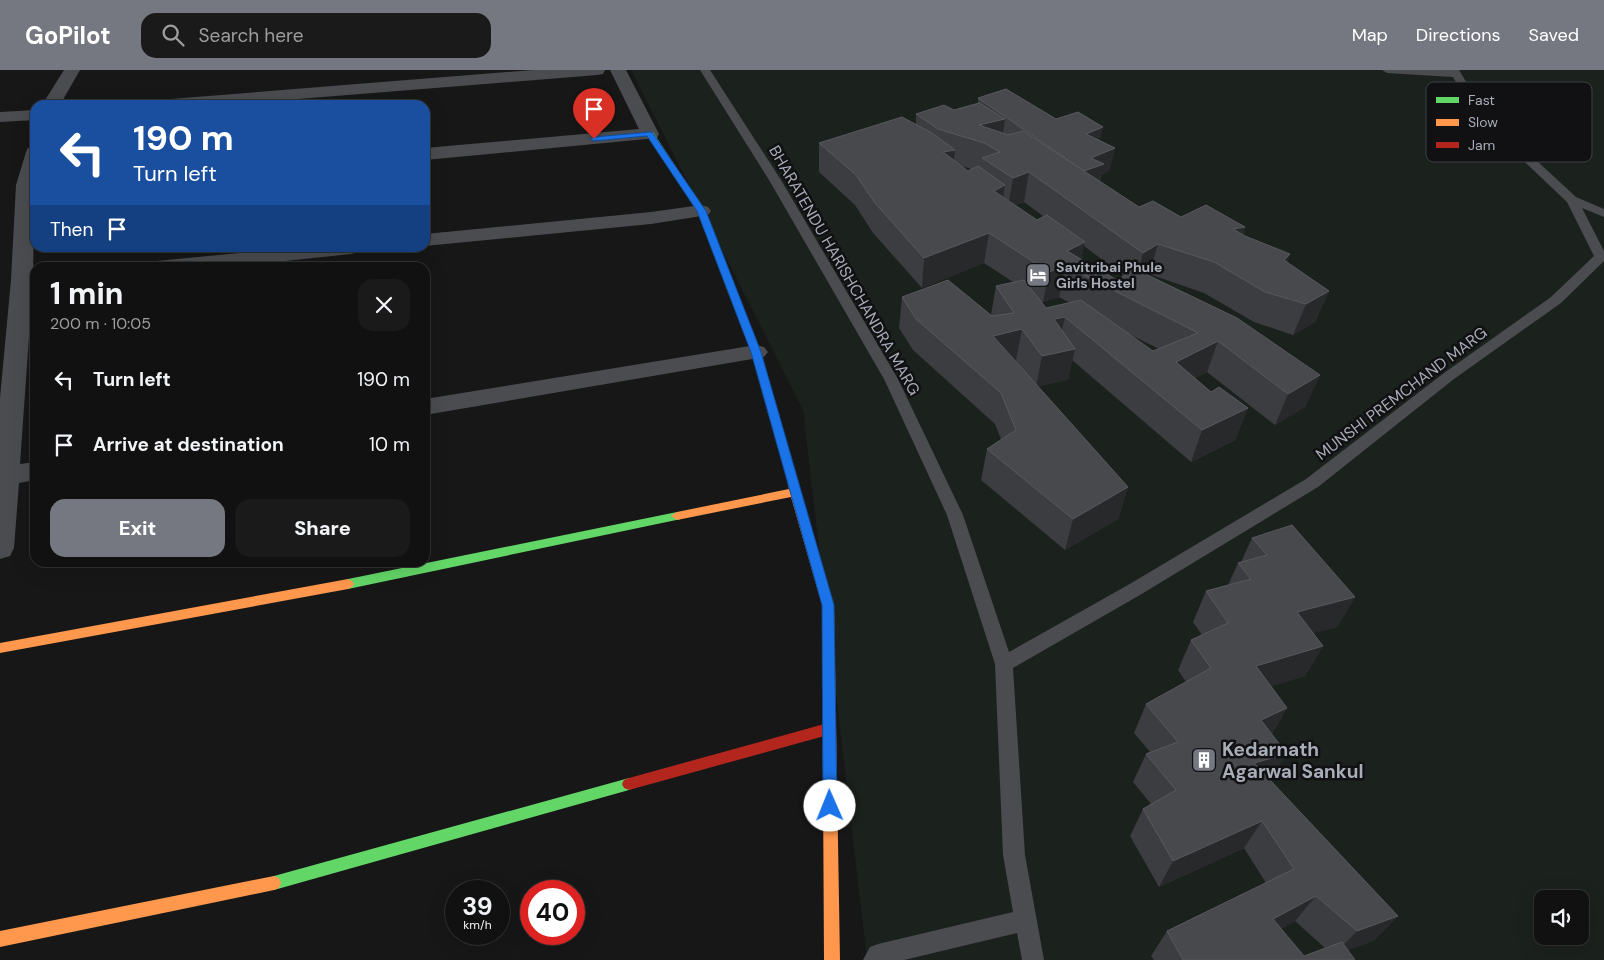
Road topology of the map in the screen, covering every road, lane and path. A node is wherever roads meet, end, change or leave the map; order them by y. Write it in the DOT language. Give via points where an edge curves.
graph roads {
  1 [pos="72,70"];
  2 [pos="596,70"];
  3 [pos="618,70"];
  4 [pos="705,70"];
  5 [pos="1386,70"];
  6 [pos="1391,70"];
  7 [pos="1456,72"];
  8 [pos="54,100"];
  9 [pos="221,100"];
  10 [pos="30,115"];
  11 [pos="0,117"];
  12 [pos="650,134"];
  13 [pos="430,154"];
  14 [pos="1531,162"];
  15 [pos="30,185"];
  16 [pos="1572,200"];
  17 [pos="701,211"];
  18 [pos="1604,213"];
  19 [pos="430,240"];
  20 [pos="310,252"];
  21 [pos="208,262"];
  22 [pos="19,280"];
  23 [pos="756,352"];
  24 [pos="430,406"];
  25 [pos="30,472"];
  26 [pos="6,476"];
  27 [pos="795,492"];
  28 [pos="0,548"];
  29 [pos="429,567"];
  30 [pos="430,567"];
  31 [pos="0,648"];
  32 [pos="1004,664"];
  33 [pos="828,729"];
  34 [pos="1026,920"];
  35 [pos="0,939"];
  36 [pos="832,960"];
  37 [pos="874,960"];
  38 [pos="1033,960"];
  1 -- 8 [label="street"];
  2 -- 9 [label="street"];
  3 -- 12 [label="street"];
  4 -- 32 [label="lane, BHARATENDU HARISHCHANDRA MARG" via="775,180 891,379 955,515"];
  5 -- 6 [label="lane"];
  6 -- 7 [label="lane"];
  10 -- 11 [label="street"];
  12 -- 13 [label="street"];
  12 -- 17 [label="street"];
  14 -- 16 [label="lane, MUNSHI PREMCHAND MARG"];
  15 -- 22 [label="street"];
  16 -- 18 [label="lane"];
  16 -- 32 [label="lane, MUNSHI PREMCHAND MARG" via="1601,257 1556,300 1449,376 1312,483"];
  17 -- 19 [label="street"];
  17 -- 23 [label="street"];
  20 -- 21 [label="street"];
  22 -- 26 [label="street"];
  23 -- 24 [label="street"];
  23 -- 27 [label="street"];
  25 -- 26 [label="street"];
  26 -- 28 [label="street"];
  27 -- 30 [label="street"];
  27 -- 33 [label="street" via="828,605"];
  29 -- 31 [label="street"];
  32 -- 34 [label="lane, BHARATENDU HARISHCHANDRA MARG" via="1014,855"];
  33 -- 35 [label="street" via="267,885"];
  33 -- 36 [label="street"];
  34 -- 37 [label="lane" via="878,954"];
  34 -- 38 [label="lane, BHARATENDU HARISHCHANDRA MARG"];
}
